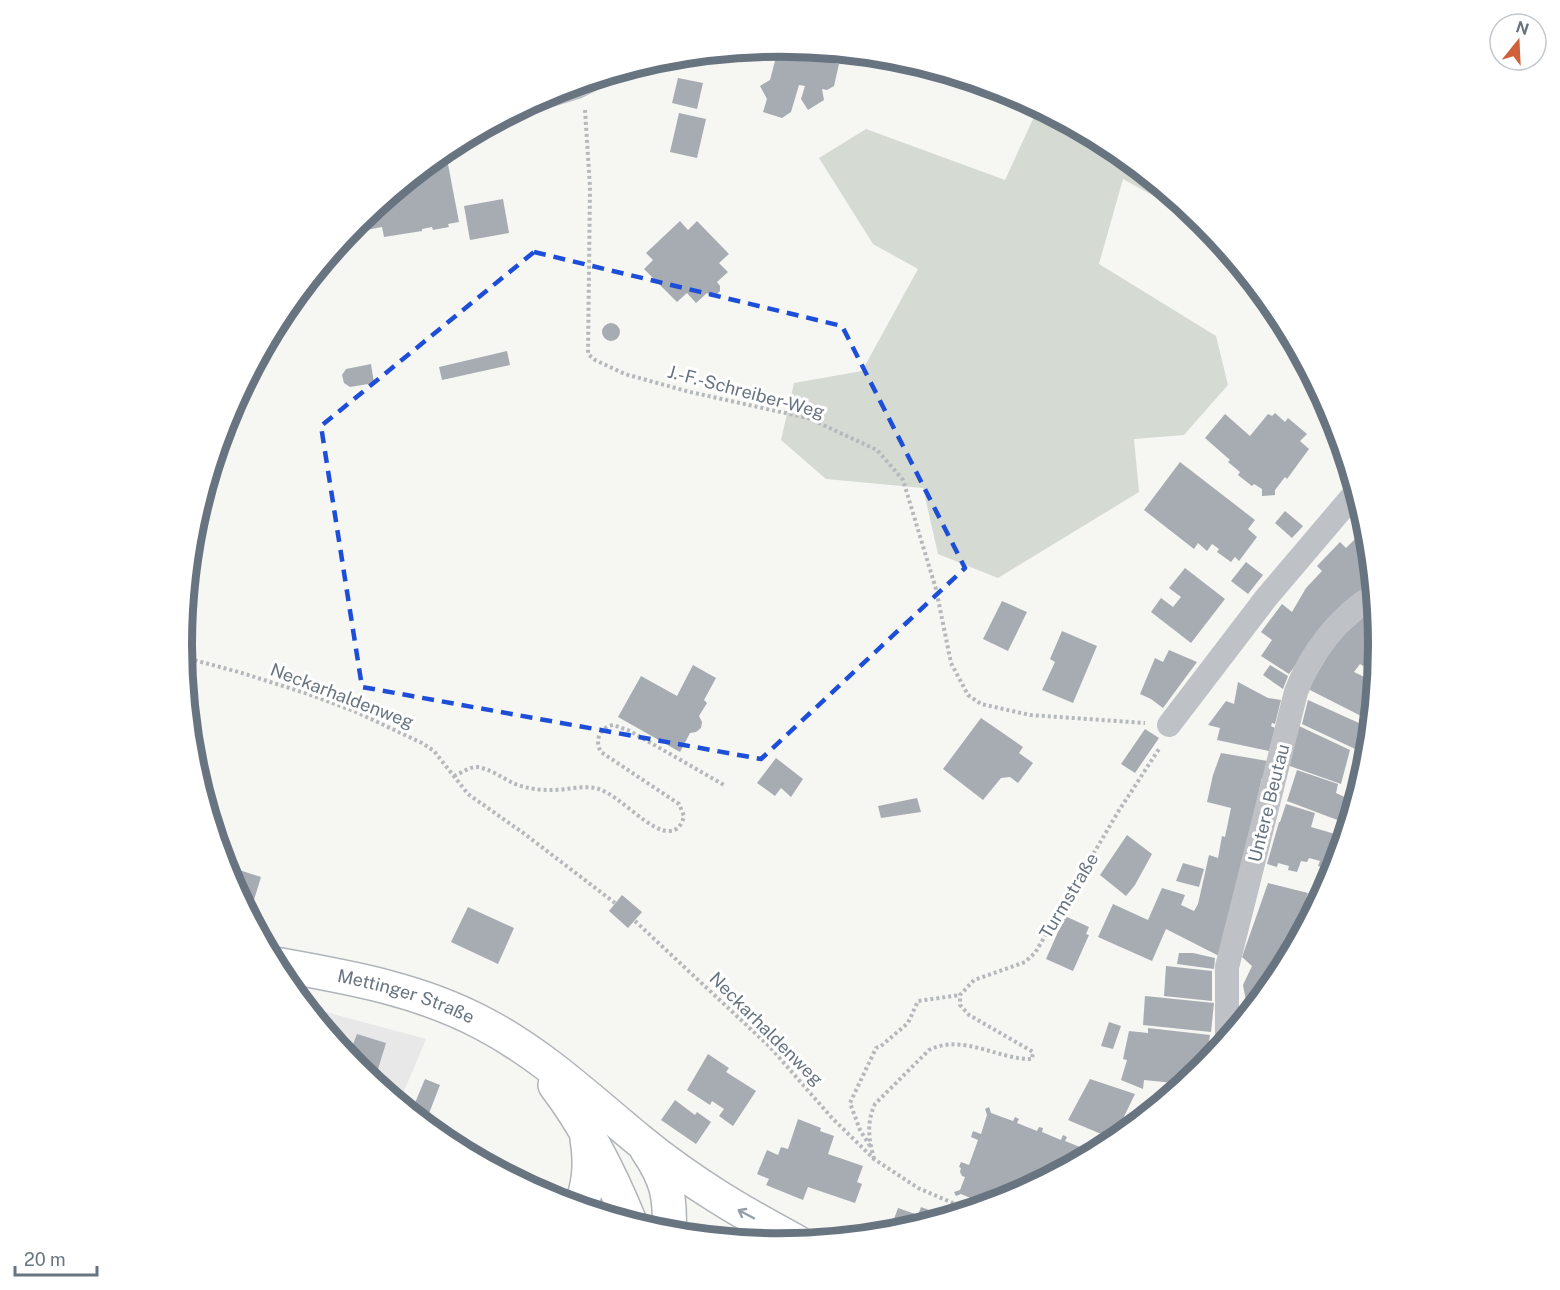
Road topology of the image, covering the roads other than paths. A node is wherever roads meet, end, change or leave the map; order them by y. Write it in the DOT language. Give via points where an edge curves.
graph roads {
  1 [pos="1350,500"];
  2 [pos="1366,601"];
  3 [pos="1168,725"];
  4 [pos="288,966"];
  5 [pos="1228,1026"];
  6 [pos="528,1050"];
  7 [pos="586,1129"];
  8 [pos="641,1142"];
  9 [pos="583,1199"];
  10 [pos="626,1212"];
  11 [pos="669,1223"];
  12 [pos="781,1233"];
  1 -- 3 [label="street" via="1266,598"];
  2 -- 5 [label="street, Untere Beutau" via="1340,623 1319,649 1296,692 1227,967"];
  4 -- 6 [label="main road, Mettinger Straße" via="427,998 483,1023"];
  6 -- 7 [label="main road, Mettinger Straße"];
  6 -- 8 [label="main road, Mettinger Straße"];
  7 -- 9 [label="main road, Mettinger Straße" via="590,1168"];
  7 -- 10 [label="main road, Mettinger Straße"];
  8 -- 11 [label="main road, Mettinger Straße" via="664,1178 669,1194"];
  12 -- 8 [label="main road, Mettinger Straße, one-way" via="715,1196"];
}
